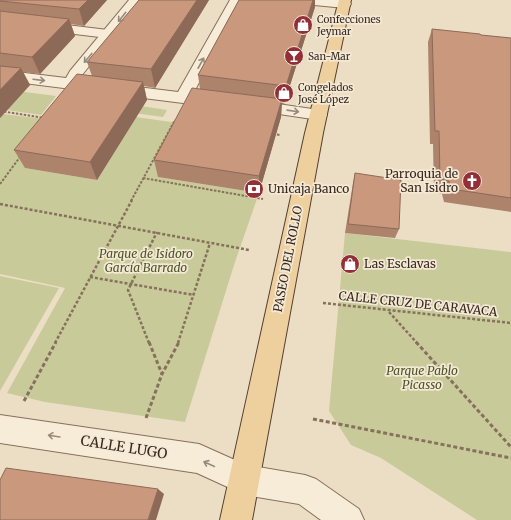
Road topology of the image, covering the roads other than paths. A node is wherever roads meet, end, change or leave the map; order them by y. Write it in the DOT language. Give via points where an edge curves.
graph roads {
  1 [pos="136,0"];
  2 [pos="236,0"];
  3 [pos="304,0"];
  4 [pos="345,2"];
  5 [pos="0,22"];
  6 [pos="108,34"];
  7 [pos="0,76"];
  8 [pos="73,84"];
  9 [pos="183,98"];
  10 [pos="319,114"];
  11 [pos="7,428"];
  12 [pos="245,480"];
  13 [pos="236,520"];
  14 [pos="348,520"];
  1 -- 6 [label="street, one-way"];
  9 -- 2 [label="street, one-way"];
  3 -- 4 [label="street"];
  4 -- 10 [label="main road, PASEO DEL ROLLO"];
  5 -- 6 [label="street"];
  6 -- 8 [label="street, one-way" via="74,74"];
  7 -- 8 [label="street, one-way"];
  8 -- 9 [label="street"];
  9 -- 10 [label="street, one-way"];
  10 -- 12 [label="main road, PASEO DEL ROLLO"];
  12 -- 11 [label="street, CALLE LUGO, one-way" via="199,460 182,456"];
  12 -- 13 [label="main road, PASEO DEL ROLLO"];
  12 -- 14 [label="street, CALLE LUGO" via="306,490"];
}
